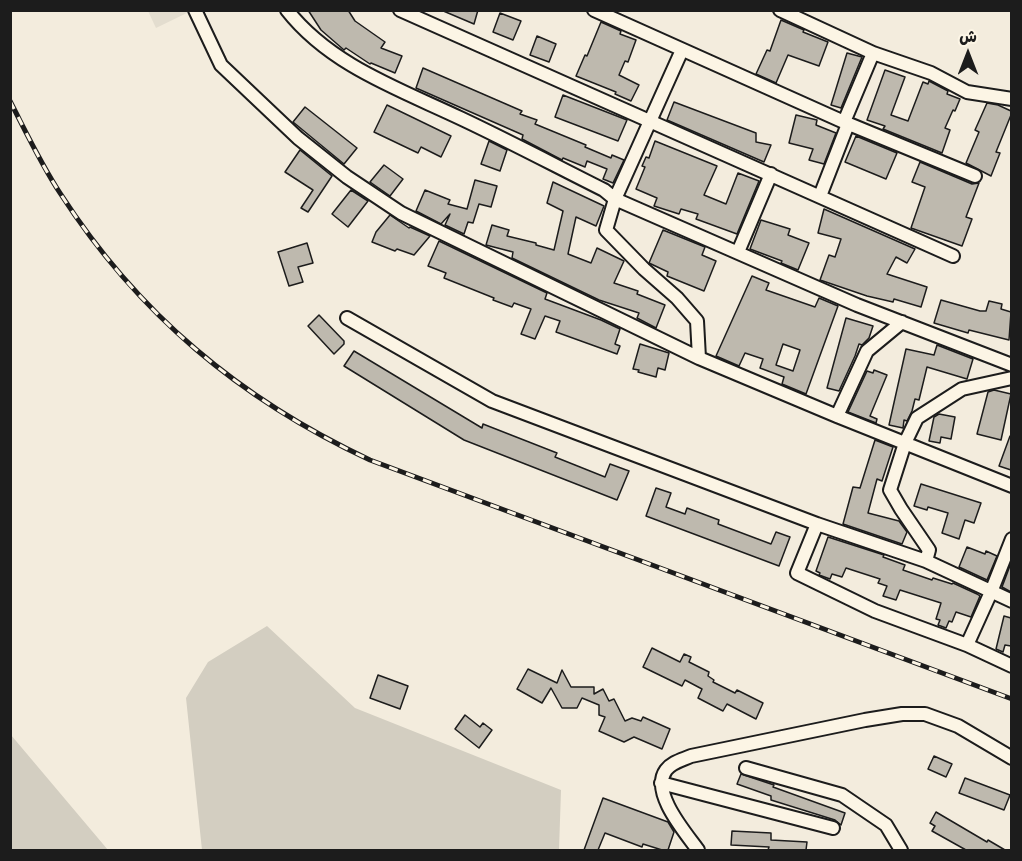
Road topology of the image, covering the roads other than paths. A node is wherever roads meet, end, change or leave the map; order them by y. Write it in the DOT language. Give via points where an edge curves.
graph roads {
  1 [pos="195,10"];
  2 [pos="287,10"];
  3 [pos="400,10"];
  4 [pos="594,10"];
  5 [pos="780,10"];
  6 [pos="682,50"];
  7 [pos="873,53"];
  8 [pos="1011,99"];
  9 [pos="650,122"];
  10 [pos="846,123"];
  11 [pos="771,174"];
  12 [pos="975,176"];
  13 [pos="820,196"];
  14 [pos="615,198"];
  15 [pos="738,252"];
  16 [pos="953,256"];
  17 [pos="347,318"];
  18 [pos="902,322"];
  19 [pos="699,358"];
  20 [pos="1011,364"];
  21 [pos="1011,378"];
  22 [pos="837,416"];
  23 [pos="905,443"];
  24 [pos="1011,486"];
  25 [pos="817,524"];
  26 [pos="1011,539"];
  27 [pos="926,561"];
  28 [pos="992,592"];
  29 [pos="1011,601"];
  30 [pos="967,645"];
  31 [pos="1011,666"];
  32 [pos="1011,758"];
  33 [pos="746,768"];
  34 [pos="661,783"];
  35 [pos="833,828"];
  36 [pos="698,850"];
  37 [pos="901,850"];
  1 -- 19 [label="street" via="221,65 298,138 347,177 401,213"];
  2 -- 14 [label="street" via="298,24 356,69"];
  3 -- 9 [label="street"];
  4 -- 6 [label="street"];
  5 -- 7 [label="street"];
  6 -- 9 [label="street"];
  6 -- 10 [label="street"];
  7 -- 8 [label="street" via="932,73 967,92"];
  7 -- 10 [label="street"];
  9 -- 11 [label="street"];
  9 -- 14 [label="street"];
  10 -- 12 [label="street"];
  10 -- 13 [label="street"];
  11 -- 13 [label="street"];
  11 -- 15 [label="street"];
  13 -- 16 [label="street"];
  14 -- 15 [label="street"];
  14 -- 19 [label="street" via="606,230 697,321"];
  15 -- 18 [label="street"];
  17 -- 25 [label="street" via="492,401"];
  18 -- 20 [label="street"];
  18 -- 22 [label="street" via="867,351"];
  19 -- 22 [label="street"];
  21 -- 23 [label="street" via="962,389 917,418"];
  22 -- 23 [label="street"];
  23 -- 24 [label="street"];
  23 -- 27 [label="street" via="890,490 929,550"];
  25 -- 27 [label="street"];
  25 -- 30 [label="street" via="797,573 875,611"];
  26 -- 28 [label="street"];
  27 -- 28 [label="street"];
  28 -- 29 [label="street"];
  28 -- 30 [label="street"];
  30 -- 31 [label="street"];
  32 -- 34 [label="street" via="958,726 926,714 902,714 691,756 672,764"];
  33 -- 37 [label="street" via="842,795 886,825"];
  34 -- 35 [label="street"];
  34 -- 36 [label="street" via="671,813"];
}
